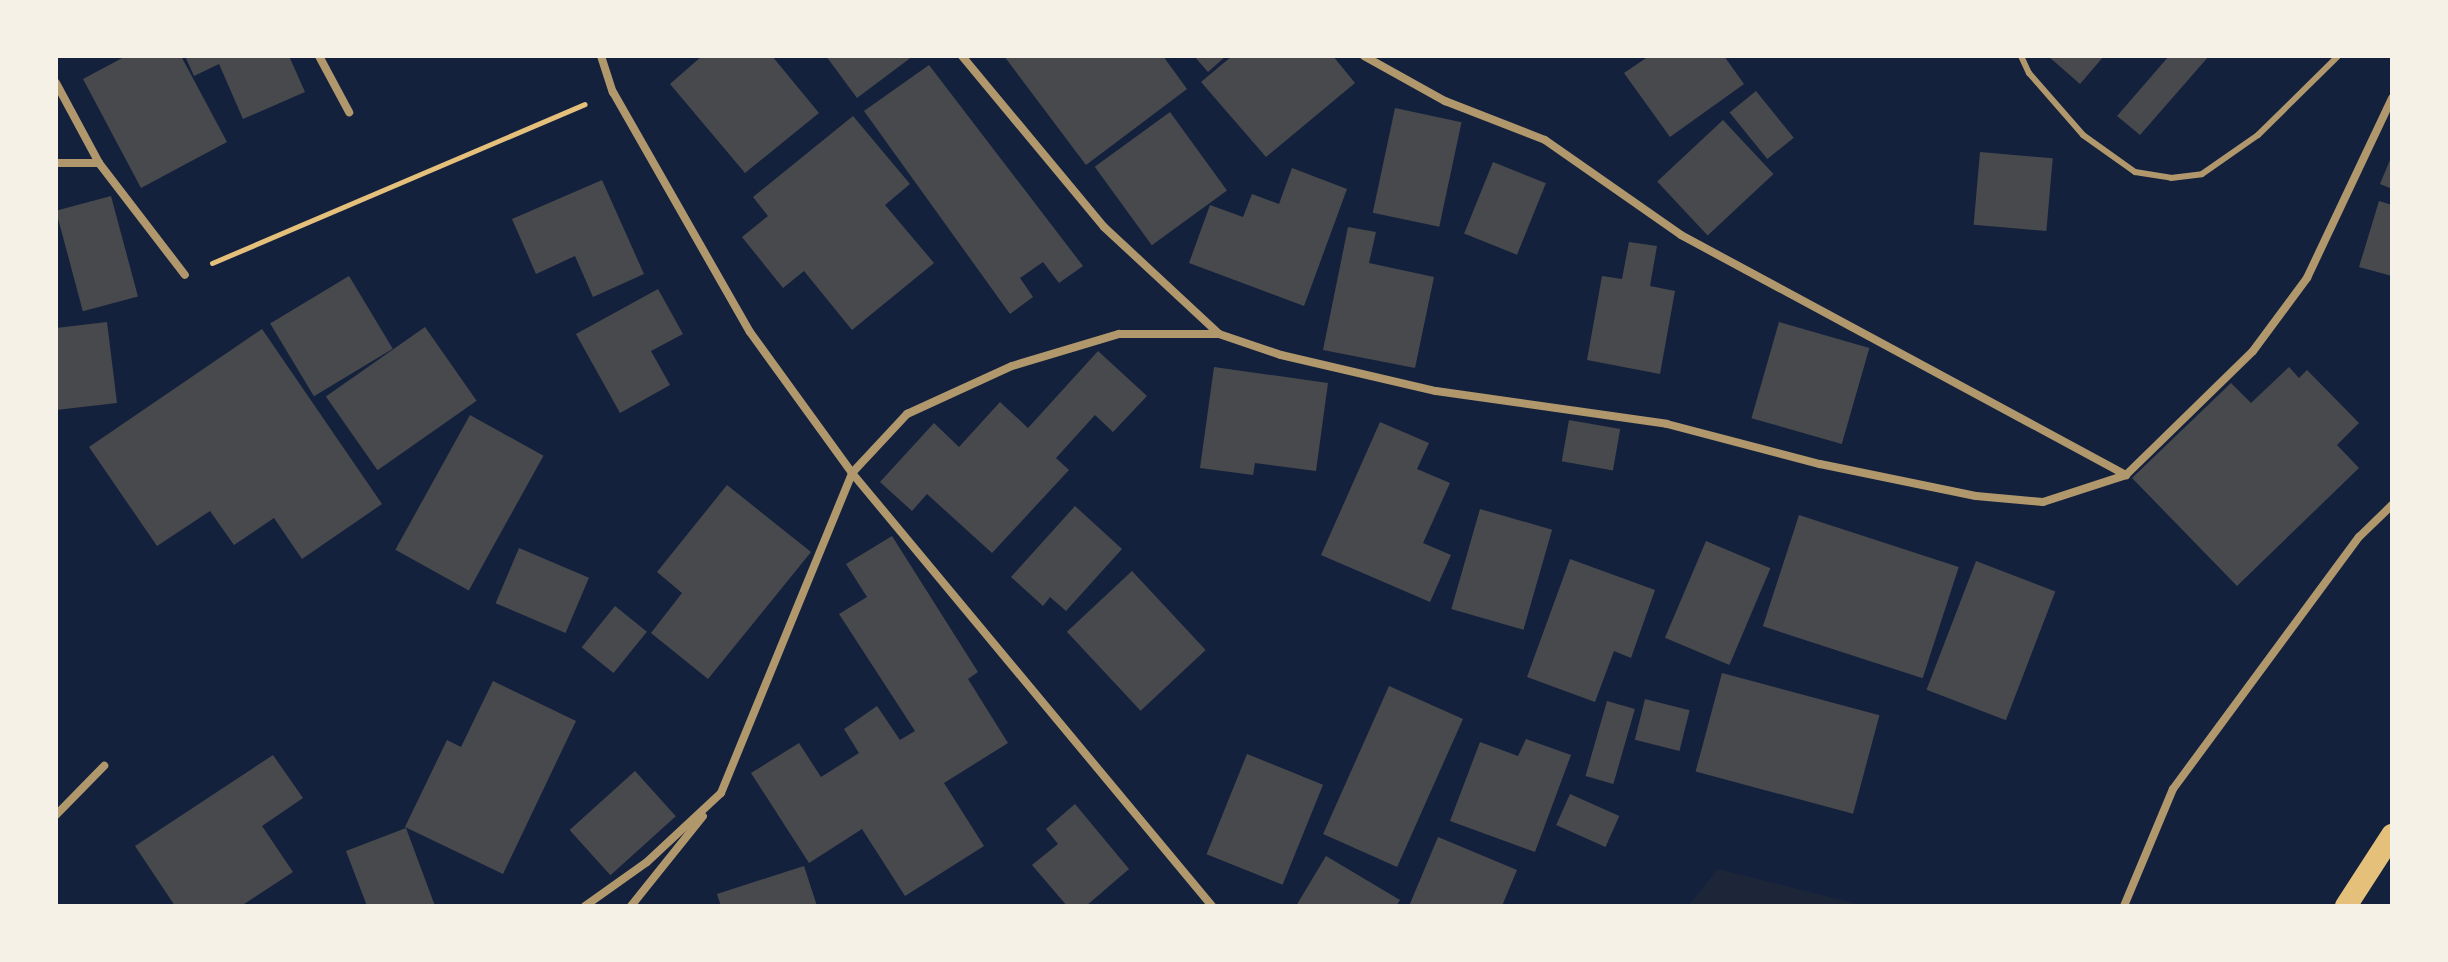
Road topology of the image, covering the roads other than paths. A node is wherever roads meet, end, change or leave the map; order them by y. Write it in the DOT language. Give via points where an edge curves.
graph roads {
  1 [pos="319,56"];
  2 [pos="601,56"];
  3 [pos="962,56"];
  4 [pos="1364,56"];
  5 [pos="2021,56"];
  6 [pos="2338,56"];
  7 [pos="56,83"];
  8 [pos="2392,98"];
  9 [pos="349,112"];
  10 [pos="56,163"];
  11 [pos="99,163"];
  12 [pos="185,275"];
  13 [pos="1219,334"];
  14 [pos="852,473"];
  15 [pos="2126,475"];
  16 [pos="2392,505"];
  17 [pos="104,766"];
  18 [pos="721,793"];
  19 [pos="56,815"];
  20 [pos="2392,835"];
  21 [pos="585,906"];
  22 [pos="631,906"];
  23 [pos="1212,906"];
  24 [pos="2124,906"];
  25 [pos="2346,906"];
  1 -- 9 [label="street"];
  2 -- 14 [label="street" via="613,92 750,332"];
  3 -- 13 [label="street" via="1104,227"];
  4 -- 15 [label="street" via="1445,101 1545,140 1681,235"];
  5 -- 6 [label="lane" via="2029,73 2083,135 2135,172 2171,178 2202,174 2258,135"];
  7 -- 11 [label="street"];
  8 -- 15 [label="street" via="2307,278 2253,351"];
  10 -- 11 [label="street"];
  11 -- 12 [label="street"];
  13 -- 14 [label="street" via="1119,334 1012,366 907,414"];
  13 -- 15 [label="street" via="1281,355 1436,391 1667,424 1820,464 1976,496 2043,502"];
  14 -- 18 [label="street"];
  14 -- 23 [label="street"];
  16 -- 24 [label="street" via="2359,537 2173,789"];
  17 -- 19 [label="street"];
  18 -- 21 [label="street" via="647,862"];
  18 -- 22 [label="street"];
  20 -- 25 [label="highway"];
}
